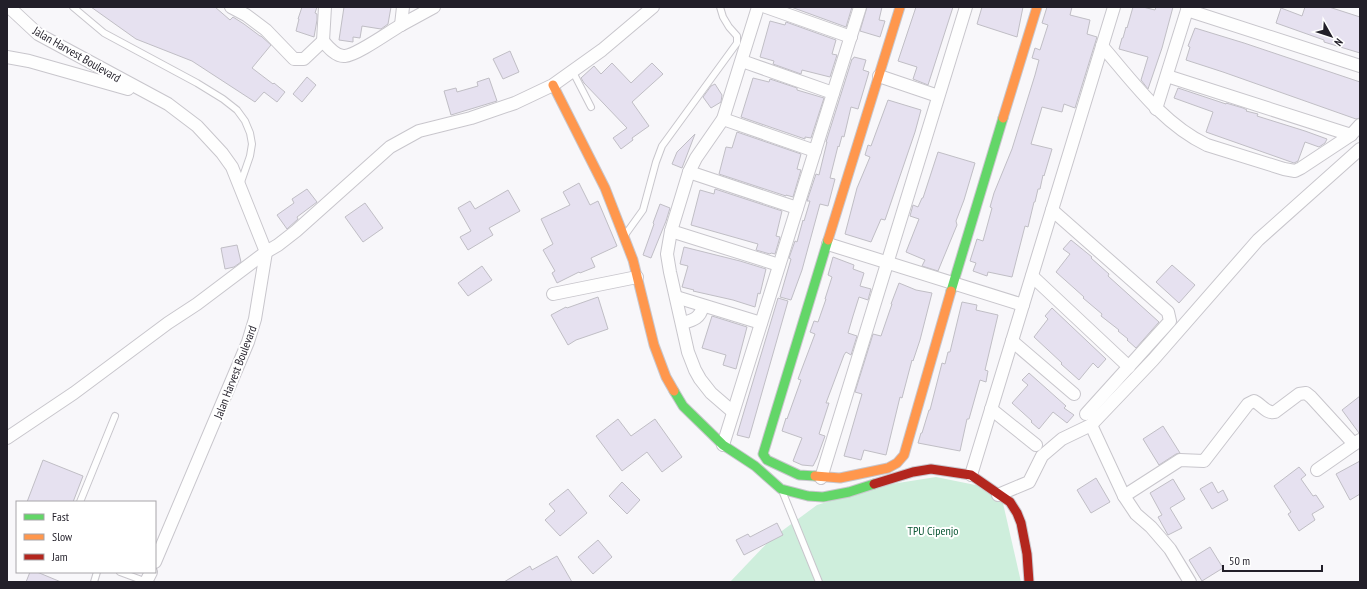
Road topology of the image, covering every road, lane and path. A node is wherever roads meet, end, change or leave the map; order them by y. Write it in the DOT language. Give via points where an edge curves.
graph roads {
  1 [pos="9,7"];
  2 [pos="73,7"];
  3 [pos="231,7"];
  4 [pos="325,7"];
  5 [pos="403,7"];
  6 [pos="434,7"];
  7 [pos="653,7"];
  8 [pos="720,7"];
  9 [pos="758,7"];
  10 [pos="766,7"];
  11 [pos="860,7"];
  12 [pos="900,7"];
  13 [pos="966,7"];
  14 [pos="1037,7"];
  15 [pos="1114,7"];
  16 [pos="1188,9"];
  17 [pos="402,25"];
  18 [pos="851,37"];
  19 [pos="323,41"];
  20 [pos="1102,46"];
  21 [pos="7,57"];
  22 [pos="742,61"];
  23 [pos="1360,66"];
  24 [pos="573,72"];
  25 [pos="879,76"];
  26 [pos="1167,76"];
  27 [pos="553,85"];
  28 [pos="833,93"];
  29 [pos="150,96"];
  30 [pos="938,96"];
  31 [pos="591,107"];
  32 [pos="1156,109"];
  33 [pos="723,118"];
  34 [pos="1360,125"];
  35 [pos="1350,135"];
  36 [pos="1360,149"];
  37 [pos="815,151"];
  38 [pos="689,172"];
  39 [pos="240,185"];
  40 [pos="797,208"];
  41 [pos="1052,210"];
  42 [pos="671,231"];
  43 [pos="624,236"];
  44 [pos="828,244"];
  45 [pos="266,252"];
  46 [pos="888,262"];
  47 [pos="779,265"];
  48 [pos="1032,276"];
  49 [pos="637,277"];
  50 [pos="953,283"];
  51 [pos="553,294"];
  52 [pos="676,297"];
  53 [pos="1023,305"];
  54 [pos="703,306"];
  55 [pos="683,323"];
  56 [pos="761,324"];
  57 [pos="1012,341"];
  58 [pos="1129,367"];
  59 [pos="1074,394"];
  60 [pos="991,409"];
  61 [pos="733,412"];
  62 [pos="115,416"];
  63 [pos="1088,420"];
  64 [pos="7,438"];
  65 [pos="1357,442"];
  66 [pos="723,445"];
  67 [pos="1036,445"];
  68 [pos="1317,470"];
  69 [pos="971,475"];
  70 [pos="821,478"];
  71 [pos="782,489"];
  72 [pos="998,495"];
  73 [pos="1124,496"];
  74 [pos="80,501"];
  75 [pos="156,560"];
  76 [pos="123,573"];
  77 [pos="147,582"];
  78 [pos="819,582"];
  79 [pos="1029,582"];
  80 [pos="1190,582"];
  1 -- 29 [label="street, Jalan Harvest Boulevard" via="38,34"];
  2 -- 39 [label="lane" via="104,33 197,83 237,110 245,120 252,144"];
  3 -- 19 [label="street" via="266,30 297,60 304,60"];
  4 -- 19 [label="street"];
  5 -- 17 [label="street"];
  6 -- 17 [label="street"];
  7 -- 24 [label="street"];
  8 -- 43 [label="lane" via="723,17 737,36 738,43 662,146 643,210"];
  9 -- 22 [label="street"];
  10 -- 18 [label="street"];
  11 -- 18 [label="street"];
  12 -- 25 [label="street"];
  13 -- 30 [label="street"];
  14 -- 50 [label="street"];
  15 -- 20 [label="street"];
  16 -- 23 [label="street"];
  16 -- 26 [label="street"];
  17 -- 19 [label="street" via="345,56 333,51"];
  18 -- 28 [label="street"];
  20 -- 32 [label="street"];
  20 -- 41 [label="street"];
  21 -- 29 [label="street, Jalan Harvest Boulevard"];
  22 -- 28 [label="street"];
  22 -- 33 [label="street"];
  24 -- 27 [label="street"];
  24 -- 31 [label="lane"];
  25 -- 30 [label="street"];
  25 -- 44 [label="street"];
  26 -- 32 [label="street"];
  26 -- 35 [label="street"];
  27 -- 43 [label="street" via="605,188"];
  27 -- 45 [label="street" via="515,103 472,118 419,131 390,147 296,231"];
  28 -- 37 [label="street"];
  29 -- 39 [label="street, Jalan Harvest Boulevard" via="168,104 197,126 222,153"];
  30 -- 46 [label="street"];
  32 -- 35 [label="street" via="1196,140 1288,171 1301,168"];
  33 -- 37 [label="street"];
  33 -- 38 [label="street"];
  34 -- 35 [label="street"];
  36 -- 63 [label="street" via="1258,240 1153,360"];
  37 -- 40 [label="street"];
  38 -- 40 [label="street"];
  38 -- 42 [label="street"];
  39 -- 45 [label="street, Jalan Harvest Boulevard"];
  40 -- 47 [label="street"];
  41 -- 48 [label="street"];
  41 -- 58 [label="street" via="1168,312 1170,322"];
  42 -- 47 [label="street"];
  42 -- 52 [label="street" via="667,254"];
  43 -- 49 [label="street"];
  44 -- 46 [label="street"];
  44 -- 70 [label="street" via="763,454 767,460 798,475"];
  45 -- 64 [label="street" via="74,393"];
  45 -- 75 [label="street, Jalan Harvest Boulevard" via="255,319 248,342"];
  46 -- 50 [label="street"];
  46 -- 70 [label="street"];
  47 -- 56 [label="street"];
  48 -- 53 [label="street"];
  48 -- 58 [label="street"];
  49 -- 51 [label="street"];
  49 -- 66 [label="street" via="654,345 666,377 683,406"];
  50 -- 53 [label="street"];
  50 -- 70 [label="street" via="904,455 888,468 840,478"];
  52 -- 54 [label="street"];
  52 -- 55 [label="street"];
  53 -- 57 [label="street"];
  54 -- 55 [label="street" via="702,312 695,320"];
  54 -- 56 [label="street"];
  55 -- 61 [label="street" via="688,352 700,380"];
  56 -- 61 [label="street"];
  57 -- 59 [label="street"];
  57 -- 60 [label="street"];
  58 -- 63 [label="street"];
  60 -- 67 [label="street"];
  60 -- 69 [label="street"];
  61 -- 66 [label="street"];
  62 -- 74 [label="lane"];
  63 -- 72 [label="street" via="1042,456 1029,482"];
  63 -- 73 [label="street"];
  65 -- 68 [label="street"];
  65 -- 73 [label="street" via="1306,393 1299,394 1271,413 1254,401 1248,404 1204,461 1180,460"];
  66 -- 71 [label="street"];
  69 -- 71 [label="street" via="931,469 823,497"];
  69 -- 72 [label="street"];
  71 -- 78 [label="lane"];
  72 -- 79 [label="street" via="1010,502 1021,523"];
  73 -- 80 [label="street" via="1136,514 1170,549"];
  76 -- 77 [label="lane"];
}
